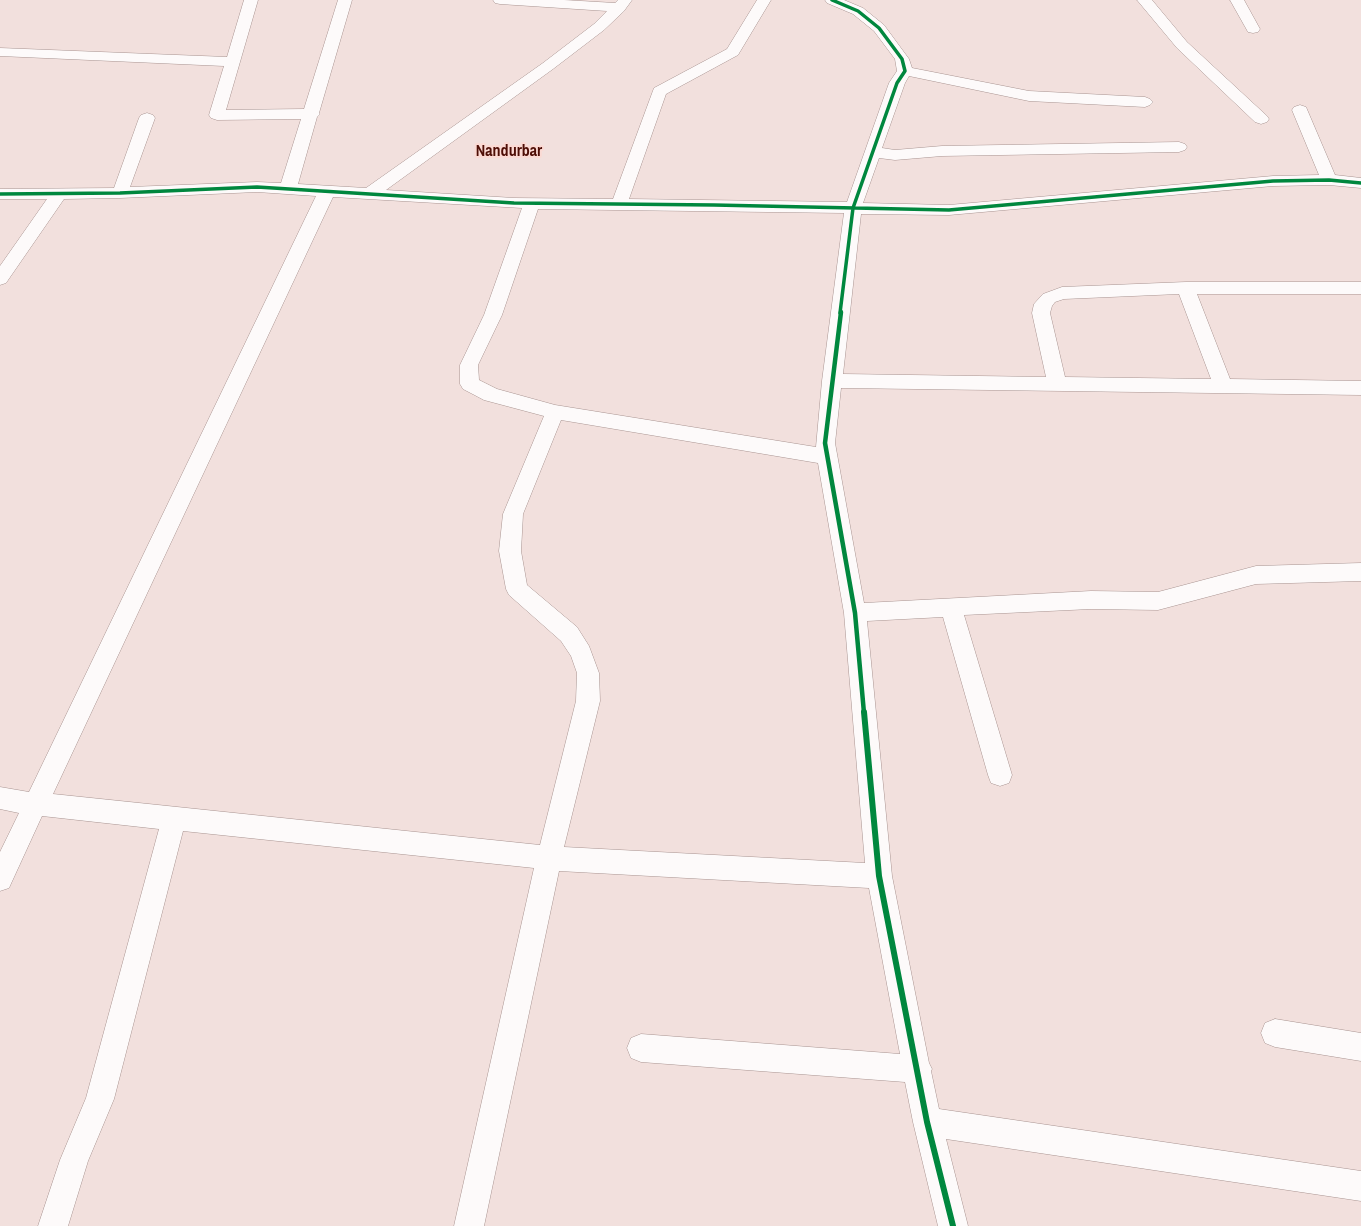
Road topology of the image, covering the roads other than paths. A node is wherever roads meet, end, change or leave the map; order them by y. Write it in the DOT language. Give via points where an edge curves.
graph roads {
  1 [pos="252,0"];
  2 [pos="345,0"];
  3 [pos="500,0"];
  4 [pos="764,0"];
  5 [pos="832,0"];
  6 [pos="1144,0"];
  7 [pos="1237,0"];
  8 [pos="622,4"];
  9 [pos="859,6"];
  10 [pos="1253,29"];
  11 [pos="0,52"];
  12 [pos="233,62"];
  13 [pos="905,71"];
  14 [pos="1145,102"];
  15 [pos="1300,110"];
  16 [pos="312,114"];
  17 [pos="147,118"];
  18 [pos="1261,119"];
  19 [pos="1179,147"];
  20 [pos="873,152"];
  21 [pos="1329,180"];
  22 [pos="1361,183"];
  23 [pos="288,189"];
  24 [pos="327,191"];
  25 [pos="120,192"];
  26 [pos="60,193"];
  27 [pos="0,194"];
  28 [pos="369,194"];
  29 [pos="532,203"];
  30 [pos="619,204"];
  31 [pos="853,208"];
  32 [pos="0,279"];
  33 [pos="1186,288"];
  34 [pos="1361,288"];
  35 [pos="832,381"];
  36 [pos="1057,384"];
  37 [pos="1223,386"];
  38 [pos="1361,388"];
  39 [pos="555,412"];
  40 [pos="828,457"];
  41 [pos="1361,572"];
  42 [pos="951,607"];
  43 [pos="856,613"];
  44 [pos="1000,775"];
  45 [pos="0,798"];
  46 [pos="35,804"];
  47 [pos="174,819"];
  48 [pos="549,858"];
  49 [pos="879,876"];
  50 [pos="0,879"];
  51 [pos="1275,1033"];
  52 [pos="1361,1047"];
  53 [pos="641,1048"];
  54 [pos="918,1069"];
  55 [pos="927,1122"];
  56 [pos="1361,1186"];
  57 [pos="53,1226"];
  58 [pos="468,1226"];
  59 [pos="953,1226"];
  1 -- 12 [label="street"];
  2 -- 16 [label="street"];
  3 -- 8 [label="street"];
  4 -- 30 [label="street" via="732,52 659,90"];
  5 -- 9 [label="street"];
  6 -- 18 [label="street" via="1182,45"];
  7 -- 10 [label="street"];
  8 -- 28 [label="street" via="600,27"];
  9 -- 13 [label="street" via="902,59"];
  11 -- 12 [label="street"];
  12 -- 16 [label="street" via="217,115"];
  13 -- 14 [label="street" via="1029,96"];
  13 -- 20 [label="street" via="897,83"];
  15 -- 21 [label="street"];
  16 -- 23 [label="street"];
  17 -- 25 [label="street"];
  19 -- 20 [label="street" via="942,151 895,155"];
  20 -- 31 [label="street"];
  21 -- 22 [label="street"];
  21 -- 31 [label="street" via="1273,181 949,210"];
  23 -- 24 [label="street"];
  23 -- 25 [label="street" via="257,187"];
  24 -- 28 [label="street"];
  24 -- 46 [label="street"];
  25 -- 26 [label="street"];
  26 -- 27 [label="street"];
  26 -- 32 [label="street"];
  28 -- 29 [label="street"];
  29 -- 30 [label="street"];
  29 -- 39 [label="street" via="493,315 469,365 470,384 491,395"];
  30 -- 31 [label="street"];
  31 -- 35 [label="street"];
  33 -- 34 [label="street"];
  33 -- 36 [label="street" via="1062,293 1049,298 1043,304 1041,313"];
  33 -- 37 [label="street"];
  35 -- 36 [label="street"];
  35 -- 40 [label="street" via="825,443"];
  36 -- 37 [label="street"];
  37 -- 38 [label="street"];
  39 -- 40 [label="street"];
  39 -- 48 [label="street" via="513,514 510,551 517,589 570,634 581,652 588,673 588,701"];
  40 -- 43 [label="street"];
  41 -- 42 [label="street" via="1256,576 1158,601 1083,600"];
  42 -- 43 [label="street"];
  42 -- 44 [label="street"];
  43 -- 49 [label="street"];
  45 -- 46 [label="street"];
  46 -- 47 [label="street"];
  46 -- 50 [label="street"];
  47 -- 48 [label="street"];
  47 -- 57 [label="street" via="100,1099 74,1160"];
  48 -- 49 [label="street"];
  48 -- 58 [label="street"];
  49 -- 54 [label="street"];
  51 -- 52 [label="street"];
  53 -- 54 [label="street"];
  54 -- 55 [label="street"];
  55 -- 56 [label="street"];
  55 -- 59 [label="street"];
}
